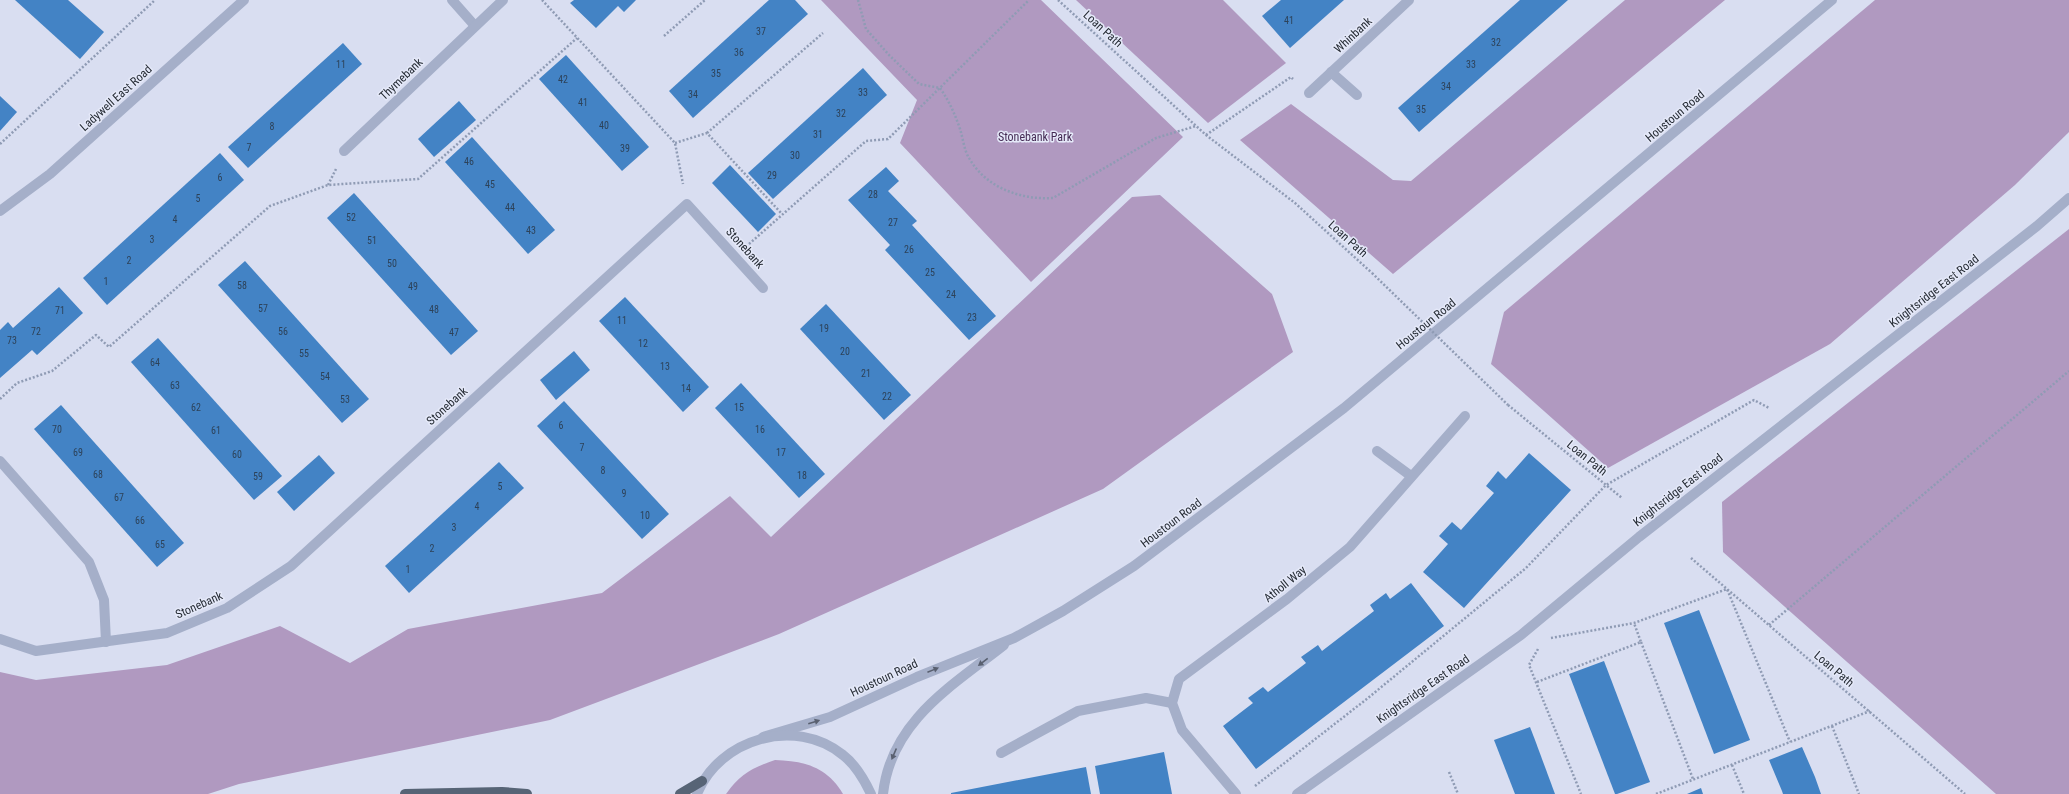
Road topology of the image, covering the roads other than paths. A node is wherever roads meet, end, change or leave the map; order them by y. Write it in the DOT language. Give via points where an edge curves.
graph roads {
  1 [pos="244,0"];
  2 [pos="452,0"];
  3 [pos="502,0"];
  4 [pos="1409,0"];
  5 [pos="1832,0"];
  6 [pos="475,26"];
  7 [pos="1331,72"];
  8 [pos="1308,93"];
  9 [pos="1357,95"];
  10 [pos="344,151"];
  11 [pos="2069,198"];
  12 [pos="0,211"];
  13 [pos="763,288"];
  14 [pos="1464,416"];
  15 [pos="1377,451"];
  16 [pos="0,461"];
  17 [pos="1411,476"];
  18 [pos="1014,638"];
  19 [pos="0,639"];
  20 [pos="106,642"];
  21 [pos="1172,703"];
  22 [pos="763,737"];
  23 [pos="1002,753"];
  24 [pos="702,781"];
  25 [pos="405,794"];
  26 [pos="527,794"];
  27 [pos="680,794"];
  28 [pos="697,794"];
  29 [pos="871,794"];
  30 [pos="883,794"];
  31 [pos="1236,794"];
  32 [pos="1297,794"];
  1 -- 12 [label="street, Ladywell East Road" via="50,174"];
  2 -- 6 [label="street"];
  3 -- 6 [label="street, Thymebank"];
  4 -- 7 [label="street, Whinbank"];
  5 -- 18 [label="street, Houstoun Road" via="1344,408 1134,566 1063,611"];
  6 -- 10 [label="street, Thymebank"];
  7 -- 8 [label="street, Whinbank"];
  7 -- 9 [label="street"];
  11 -- 32 [label="street, Knightsridge East Road" via="2037,226 1639,537 1521,635"];
  13 -- 20 [label="street, Stonebank" via="687,204 291,566 227,608 167,633"];
  14 -- 17 [label="street, Atholl Way"];
  15 -- 17 [label="street"];
  16 -- 20 [label="street" via="89,562 104,600"];
  17 -- 21 [label="street, Atholl Way" via="1350,547 1287,599 1179,679"];
  22 -- 18 [label="street, Houstoun Road, one-way" via="830,717 917,677"];
  18 -- 30 [label="street, Houstoun Road, one-way" via="918,715 903,735 893,755"];
  19 -- 20 [label="street, Stonebank" via="36,651"];
  21 -- 23 [label="street" via="1146,698 1078,711"];
  21 -- 31 [label="street" via="1182,730"];
  22 -- 24 [label="street" via="739,746 724,757"];
  22 -- 29 [label="street" via="791,735 818,741 842,754 862,775"];
  24 -- 27 [label="main road"];
  24 -- 28 [label="street"];
  25 -- 26 [label="main road"];
}
